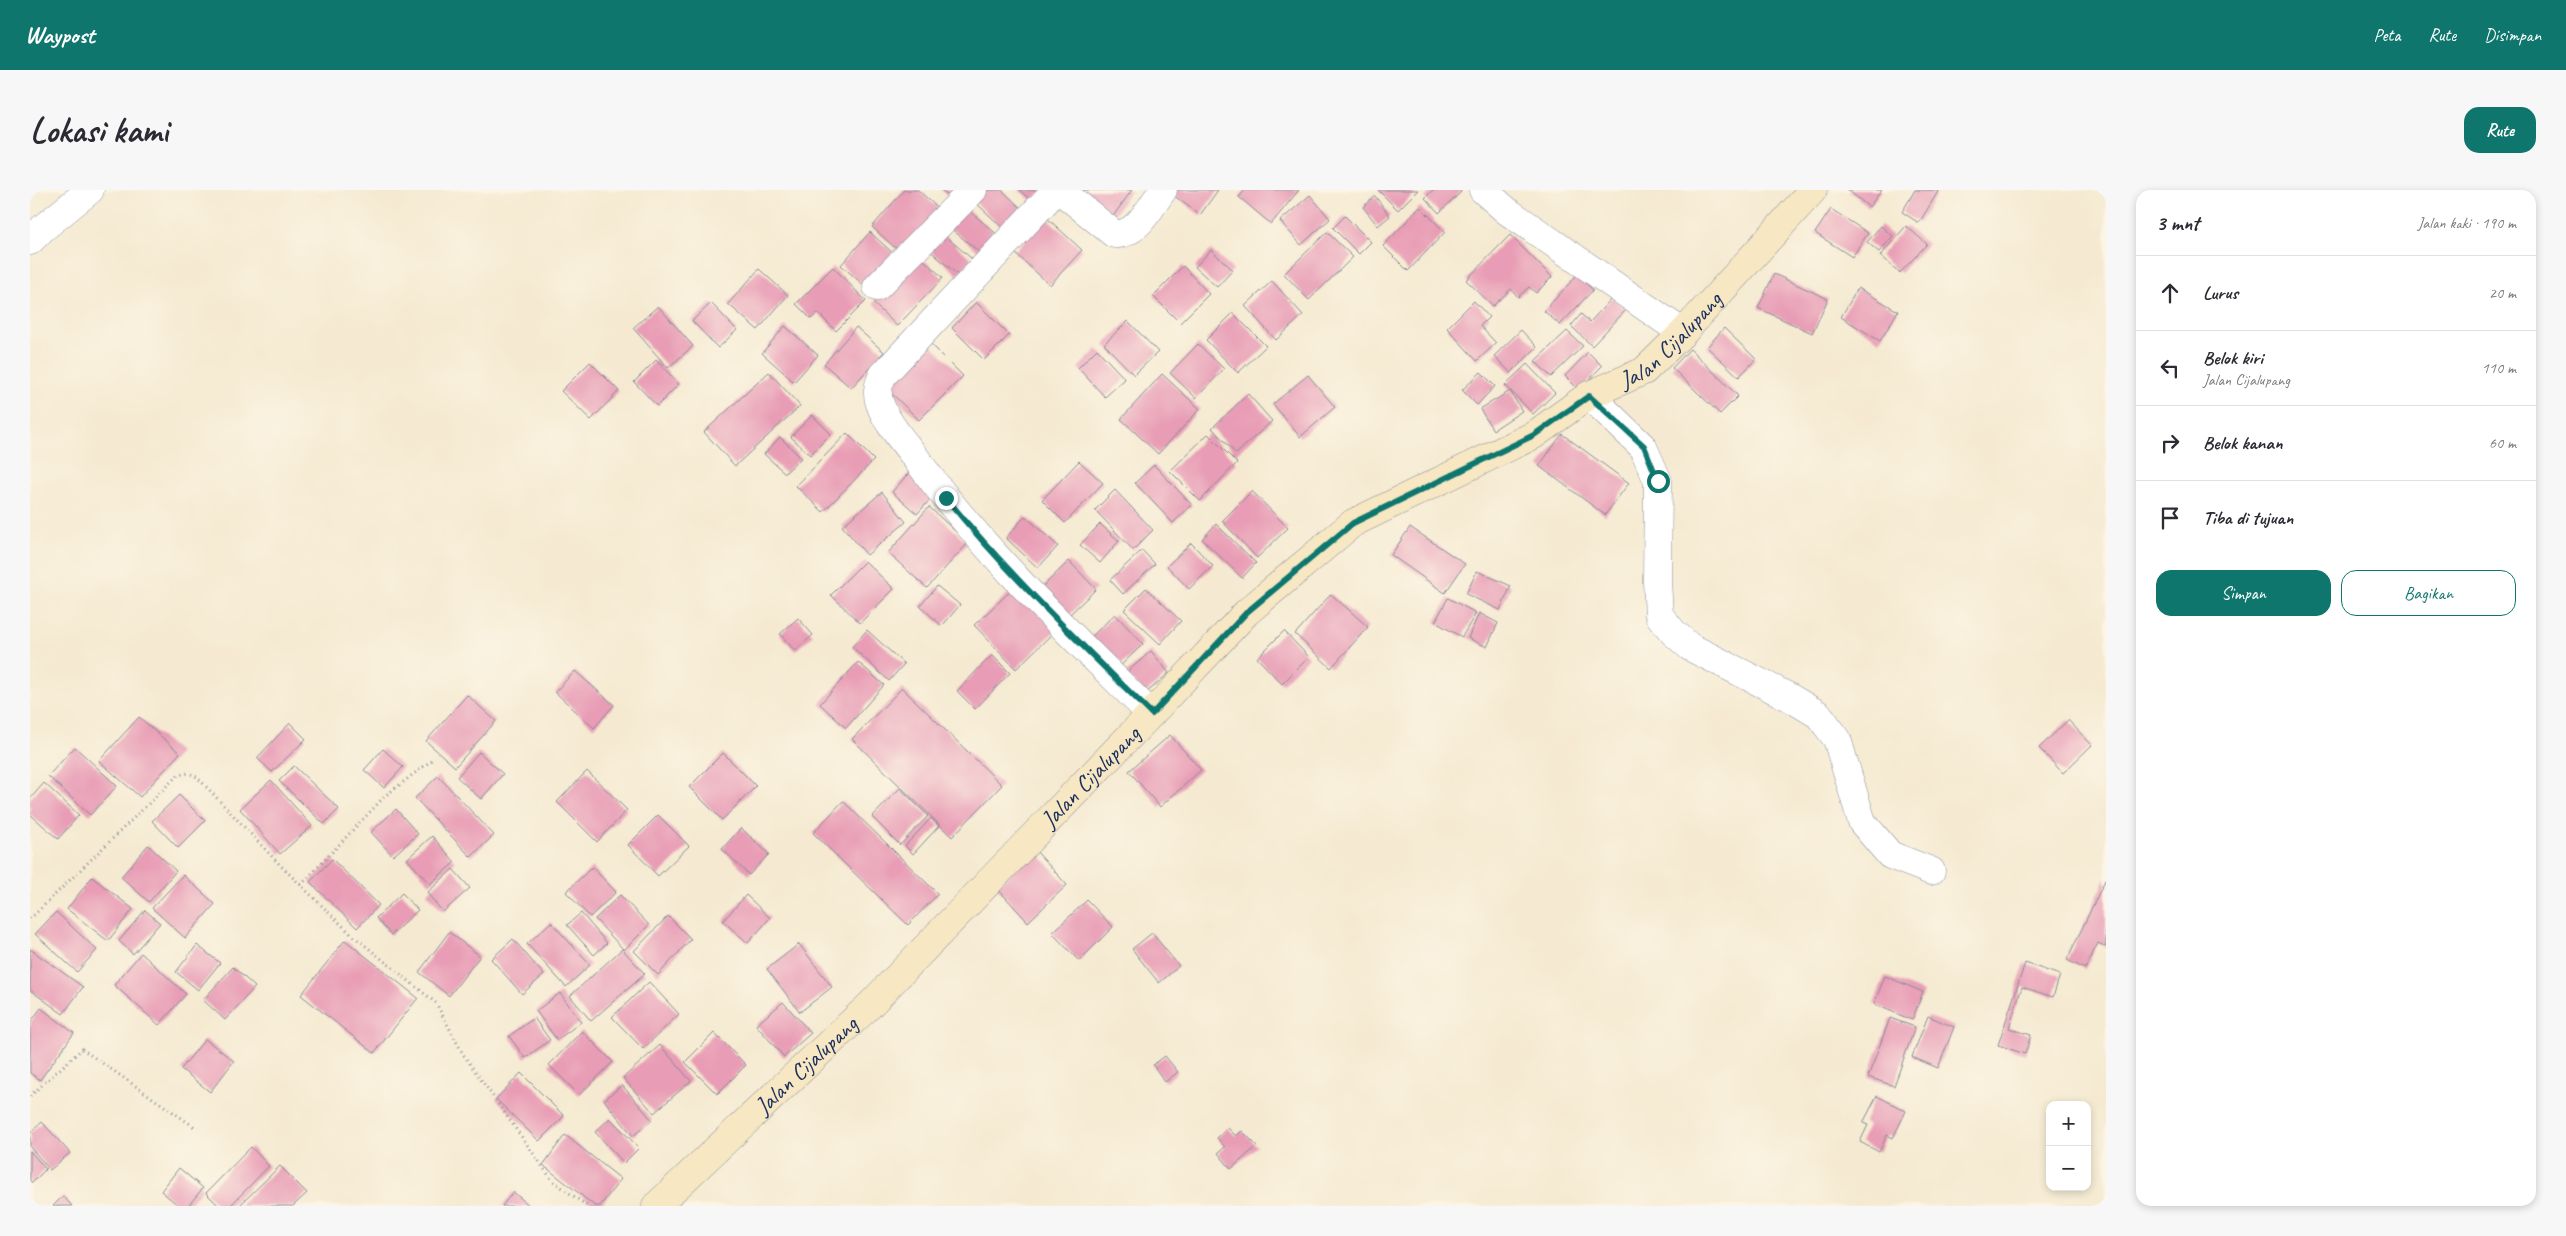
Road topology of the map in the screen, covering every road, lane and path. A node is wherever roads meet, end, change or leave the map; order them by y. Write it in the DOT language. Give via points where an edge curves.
graph roads {
  1 [pos="90,190"];
  2 [pos="973,190"];
  3 [pos="1056,190"];
  4 [pos="1060,190"];
  5 [pos="1163,190"];
  6 [pos="1483,190"];
  7 [pos="1813,190"];
  8 [pos="30,241"];
  9 [pos="878,287"];
  10 [pos="1683,333"];
  11 [pos="1589,396"];
  12 [pos="1152,714"];
  13 [pos="432,760"];
  14 [pos="1931,871"];
  15 [pos="301,885"];
  16 [pos="30,919"];
  17 [pos="30,1096"];
  18 [pos="196,1128"];
  19 [pos="587,1206"];
  20 [pos="656,1206"];
  1 -- 8 [label="street"];
  2 -- 9 [label="street"];
  3 -- 12 [label="street" via="883,375 878,385 878,396 888,419 990,551"];
  4 -- 5 [label="street" via="1114,234 1122,236 1131,232"];
  6 -- 10 [label="street" via="1507,211"];
  7 -- 10 [label="street, Jalan Cijalupang"];
  10 -- 11 [label="street, Jalan Cijalupang" via="1644,372"];
  11 -- 12 [label="street, Jalan Cijalupang" via="1534,435 1353,523 1247,612"];
  11 -- 14 [label="street" via="1644,446 1658,481 1659,615 1690,646 1789,696 1819,715 1836,740 1862,822 1890,855"];
  12 -- 20 [label="street, Jalan Cijalupang" via="870,1005"];
  13 -- 15 [label="path" via="385,796"];
  15 -- 16 [label="path" via="197,777 182,773"];
  15 -- 19 [label="path" via="351,934 436,1003 463,1054 552,1180"];
  17 -- 18 [label="path" via="82,1049"];
}
